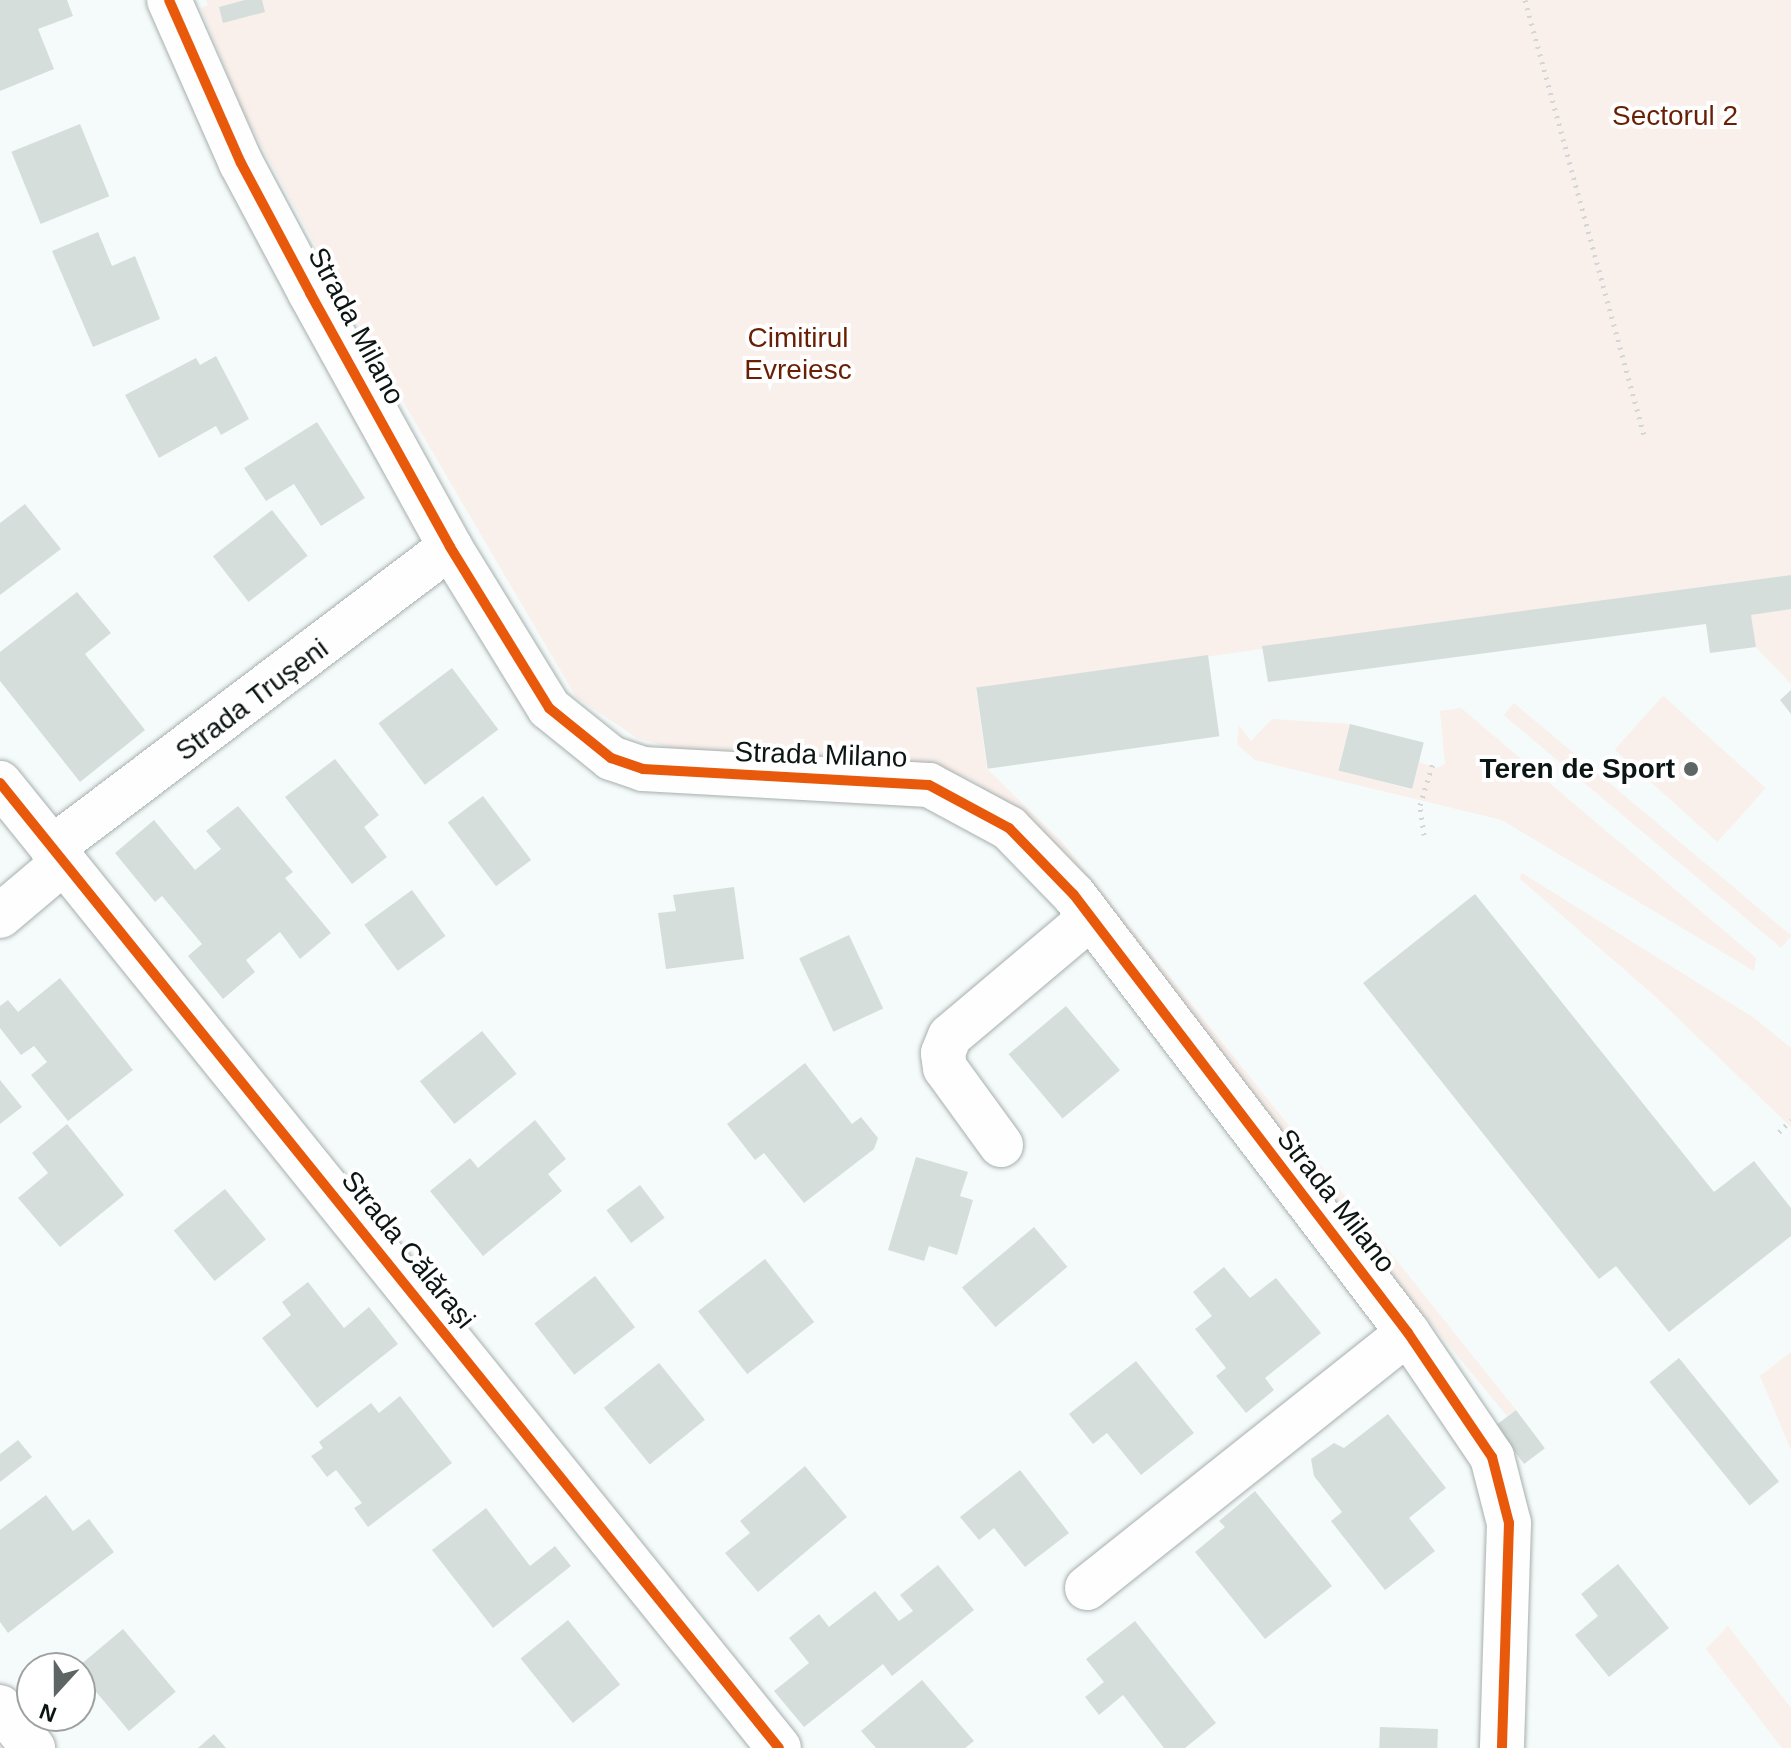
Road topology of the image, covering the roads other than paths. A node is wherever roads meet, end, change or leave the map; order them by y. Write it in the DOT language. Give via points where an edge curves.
graph roads {
  1 [pos="169,0"];
  2 [pos="450,547"];
  3 [pos="0,783"];
  4 [pos="58,855"];
  5 [pos="0,916"];
  6 [pos="1090,918"];
  7 [pos="1001,1145"];
  8 [pos="1408,1333"];
  9 [pos="1087,1588"];
  10 [pos="0,1707"];
  11 [pos="33,1748"];
  12 [pos="779,1748"];
  13 [pos="1502,1748"];
  1 -- 2 [label="street, Strada Milano" via="241,163"];
  2 -- 4 [label="street, Strada Trușeni"];
  2 -- 6 [label="street, Strada Milano" via="549,708 611,758 678,774 862,777 929,785 1009,828"];
  3 -- 4 [label="street, Strada Călărași"];
  4 -- 5 [label="street, Strada Trușeni"];
  4 -- 12 [label="street, Strada Călărași"];
  6 -- 7 [label="street" via="950,1036 943,1053 945,1068"];
  6 -- 8 [label="street, Strada Milano"];
  8 -- 9 [label="street"];
  8 -- 13 [label="street, Strada Milano" via="1492,1457 1504,1493 1509,1523"];
  10 -- 11 [label="street"];
}
